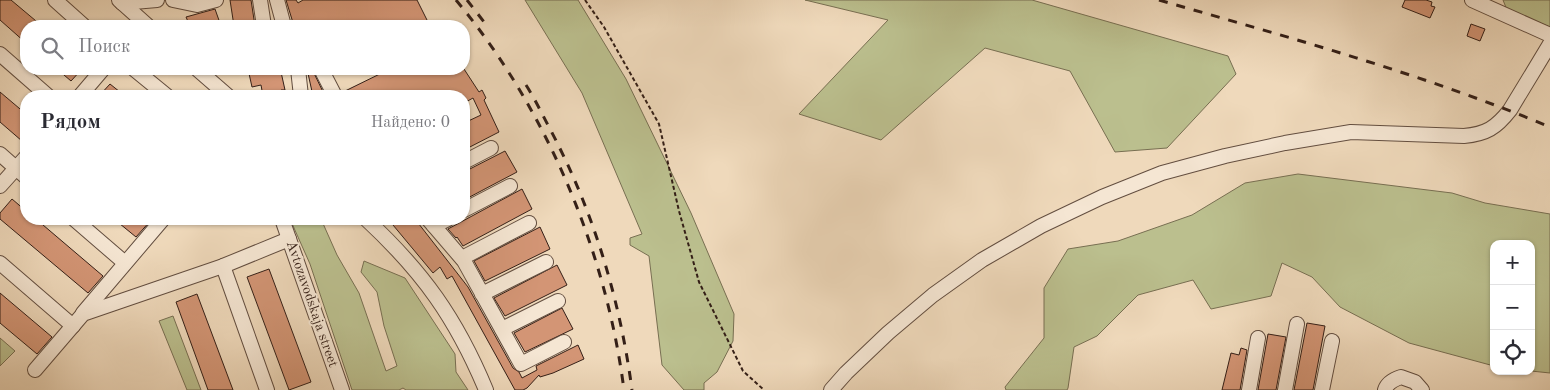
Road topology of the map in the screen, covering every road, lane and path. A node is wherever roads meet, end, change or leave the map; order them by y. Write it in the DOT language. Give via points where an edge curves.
graph roads {
  1 [pos="55,0"];
  2 [pos="157,0"];
  3 [pos="173,0"];
  4 [pos="216,0"];
  5 [pos="260,0"];
  6 [pos="277,0"];
  7 [pos="585,0"];
  8 [pos="1472,0"];
  9 [pos="120,2"];
  10 [pos="77,20"];
  11 [pos="141,20"];
  12 [pos="263,20"];
  13 [pos="282,20"];
  14 [pos="1550,35"];
  15 [pos="1550,44"];
  16 [pos="0,54"];
  17 [pos="20,72"];
  18 [pos="24,75"];
  19 [pos="98,75"];
  20 [pos="141,75"];
  21 [pos="204,75"];
  22 [pos="299,75"];
  23 [pos="324,75"];
  24 [pos="41,90"];
  25 [pos="85,90"];
  26 [pos="160,90"];
  27 [pos="221,90"];
  28 [pos="300,90"];
  29 [pos="332,90"];
  30 [pos="491,148"];
  31 [pos="0,154"];
  32 [pos="470,159"];
  33 [pos="20,171"];
  34 [pos="20,173"];
  35 [pos="0,186"];
  36 [pos="510,186"];
  37 [pos="470,207"];
  38 [pos="529,224"];
  39 [pos="81,225"];
  40 [pos="158,225"];
  41 [pos="284,225"];
  42 [pos="372,225"];
  43 [pos="433,225"];
  44 [pos="289,239"];
  45 [pos="462,258"];
  46 [pos="546,262"];
  47 [pos="0,263"];
  48 [pos="125,263"];
  49 [pos="223,266"];
  50 [pos="482,294"];
  51 [pos="558,301"];
  52 [pos="83,314"];
  53 [pos="1297,324"];
  54 [pos="73,326"];
  55 [pos="502,329"];
  56 [pos="1258,338"];
  57 [pos="1332,341"];
  58 [pos="564,342"];
  59 [pos="36,370"];
  60 [pos="267,390"];
  61 [pos="342,390"];
  62 [pos="486,390"];
  63 [pos="764,390"];
  64 [pos="831,390"];
  65 [pos="1249,390"];
  66 [pos="1285,390"];
  67 [pos="1322,390"];
  68 [pos="1385,390"];
  69 [pos="1422,390"];
  1 -- 10 [label="street"];
  2 -- 9 [label="street"];
  3 -- 4 [label="street" via="197,5"];
  5 -- 12 [label="street"];
  6 -- 13 [label="street"];
  7 -- 63 [label="path" via="659,124 699,282 743,371"];
  8 -- 14 [label="street"];
  9 -- 11 [label="street"];
  15 -- 64 [label="street" via="1503,120 1479,134 1351,132 1285,143 1162,173 1041,226 982,260 934,295 888,333"];
  16 -- 17 [label="street"];
  18 -- 24 [label="street"];
  19 -- 25 [label="street"];
  20 -- 26 [label="street"];
  21 -- 27 [label="street"];
  22 -- 28 [label="street"];
  23 -- 29 [label="street"];
  30 -- 32 [label="street"];
  31 -- 33 [label="street"];
  34 -- 35 [label="street"];
  36 -- 37 [label="street"];
  38 -- 45 [label="street"];
  39 -- 48 [label="street"];
  40 -- 48 [label="street"];
  41 -- 44 [label="street, Avtozavodskaja street"];
  42 -- 62 [label="street" via="418,272 440,301 460,334"];
  43 -- 45 [label="street"];
  44 -- 49 [label="street"];
  44 -- 61 [label="street, Avtozavodskaja street"];
  45 -- 50 [label="street"];
  46 -- 50 [label="street"];
  47 -- 54 [label="street"];
  48 -- 52 [label="street"];
  49 -- 52 [label="street"];
  49 -- 60 [label="street"];
  50 -- 55 [label="street"];
  51 -- 55 [label="street"];
  52 -- 54 [label="street"];
  53 -- 66 [label="street"];
  54 -- 59 [label="street"];
  55 -- 58 [label="street" via="521,364"];
  56 -- 65 [label="street"];
  57 -- 67 [label="street"];
  68 -- 69 [label="street" via="1393,380 1401,377 1416,382"];
}
